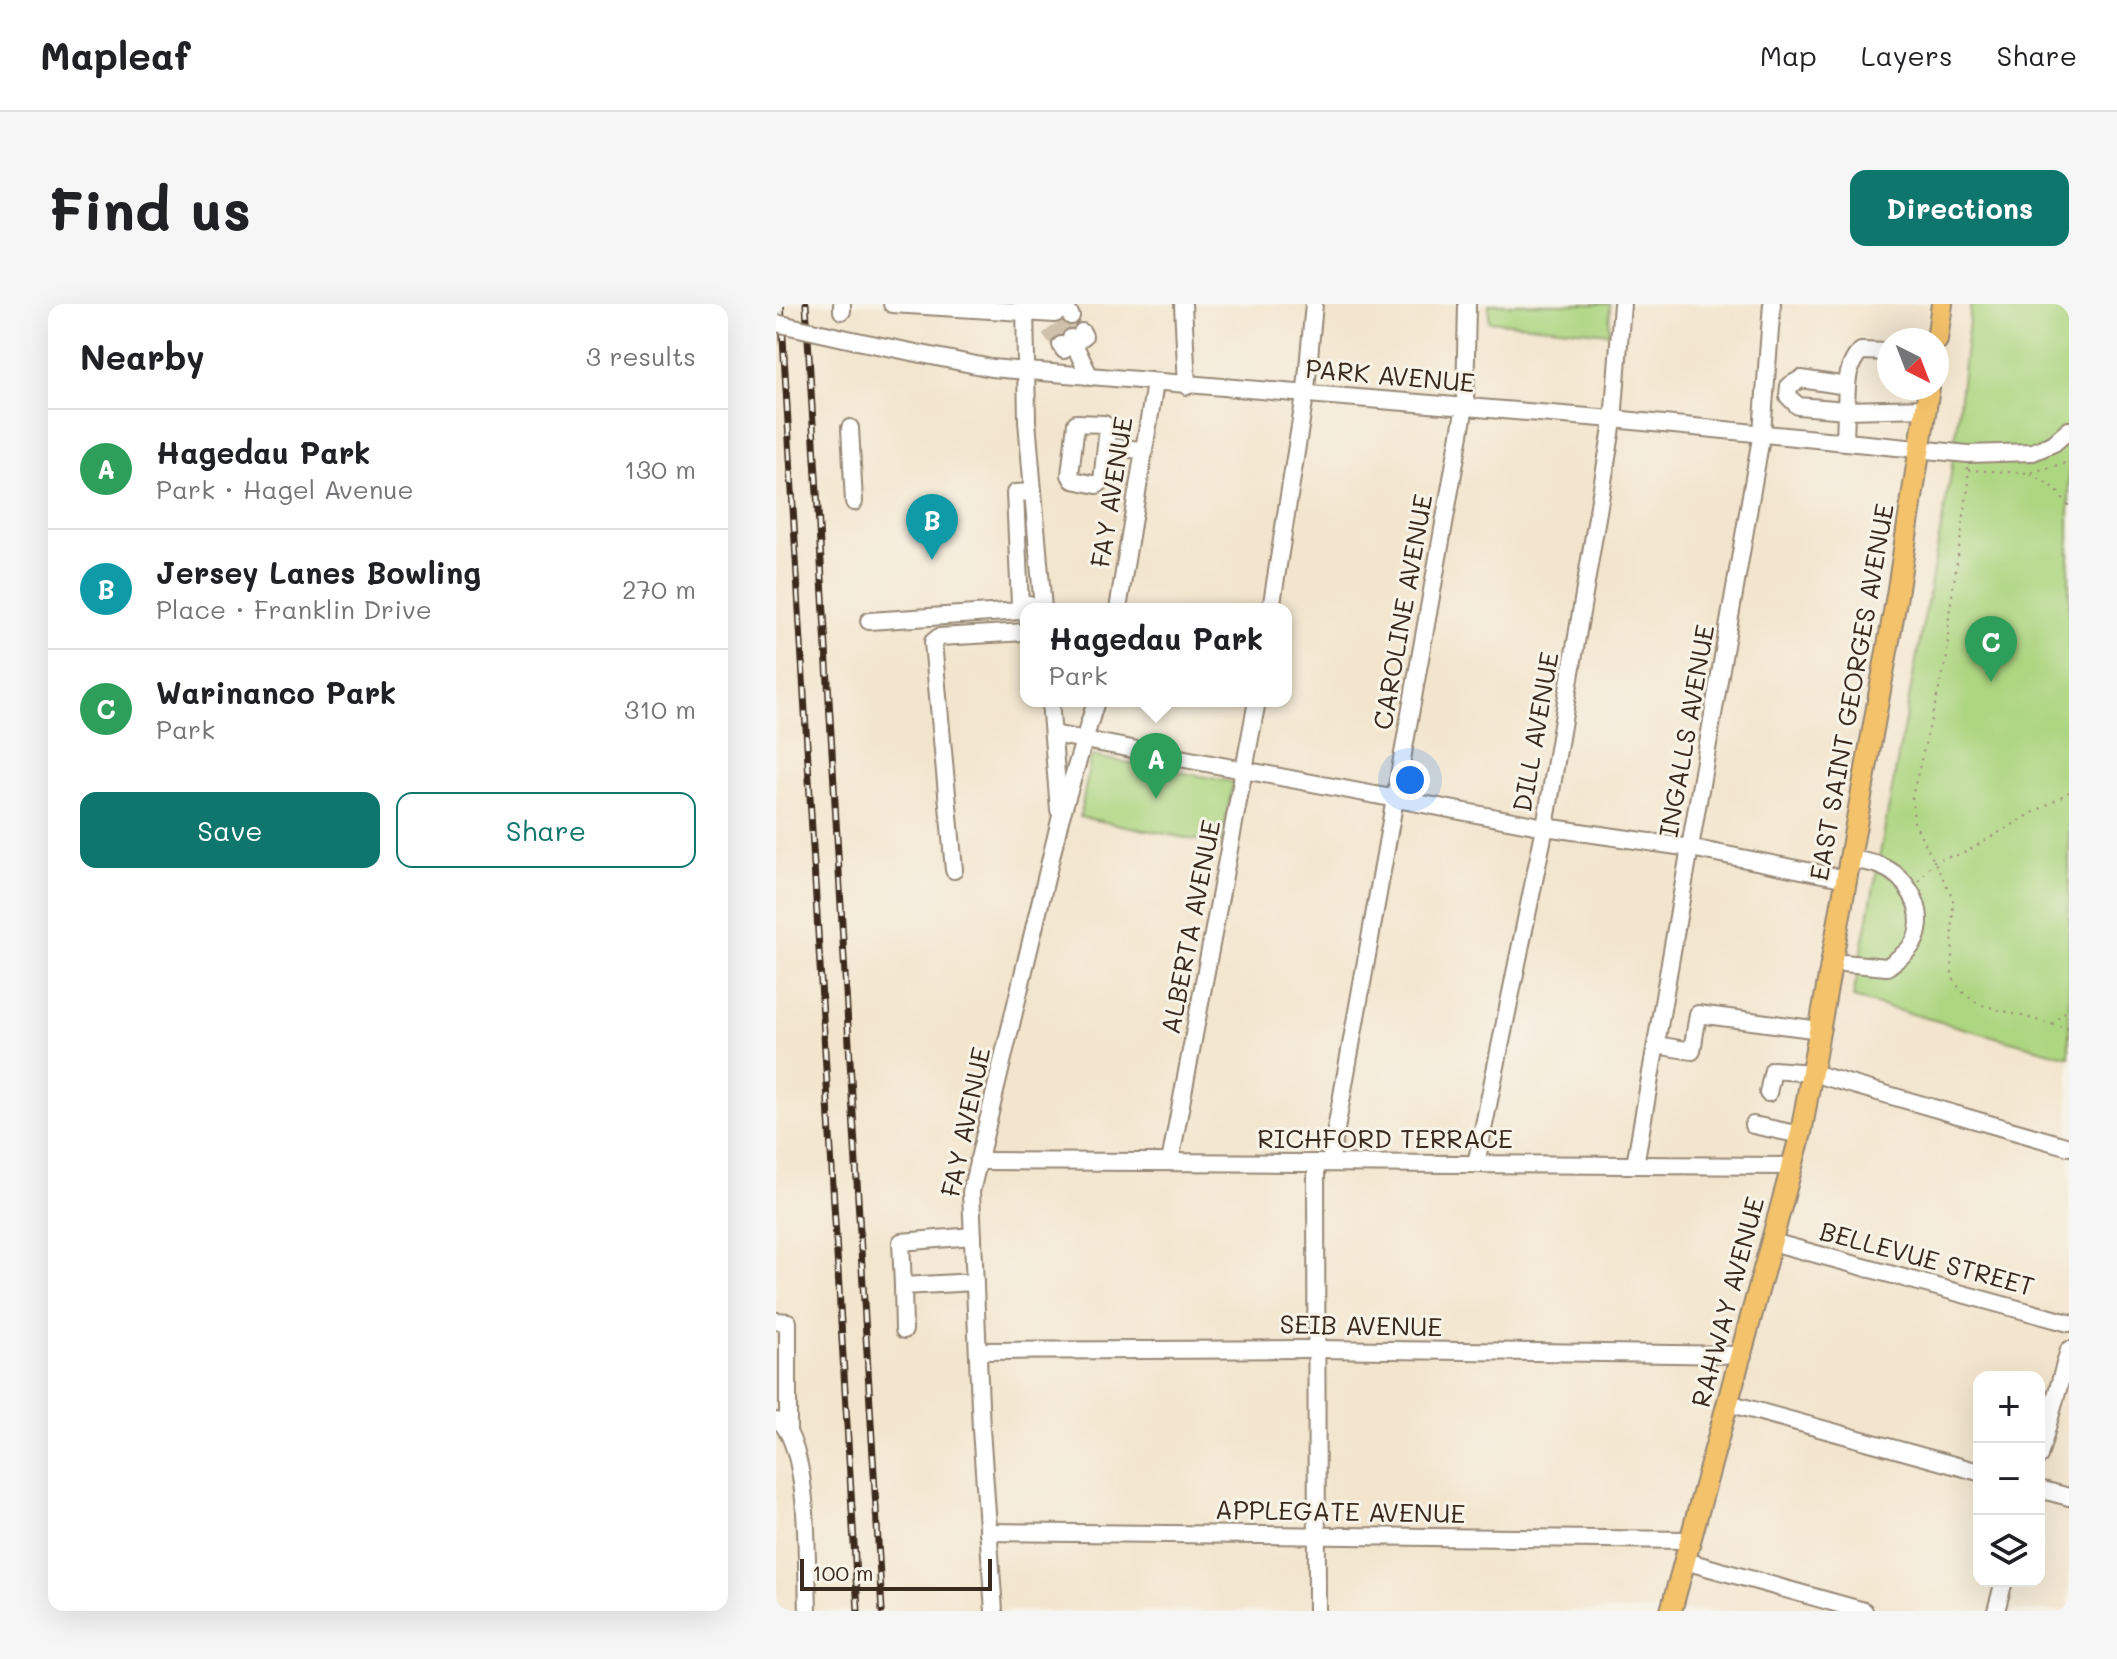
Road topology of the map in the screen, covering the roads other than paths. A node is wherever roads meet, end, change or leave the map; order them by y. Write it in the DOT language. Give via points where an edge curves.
graph roads {
  1 [pos="892,304"];
  2 [pos="1183,304"];
  3 [pos="1314,304"];
  4 [pos="1467,304"];
  5 [pos="1622,304"];
  6 [pos="1772,304"];
  7 [pos="1942,304"];
  8 [pos="1026,308"];
  9 [pos="1059,320"];
  10 [pos="776,323"];
  11 [pos="1939,328"];
  12 [pos="1072,339"];
  13 [pos="1877,352"];
  14 [pos="1028,371"];
  15 [pos="1090,377"];
  16 [pos="1155,383"];
  17 [pos="1187,386"];
  18 [pos="1847,386"];
  19 [pos="1305,393"];
  20 [pos="1914,400"];
  21 [pos="1928,400"];
  22 [pos="1465,406"];
  23 [pos="1846,410"];
  24 [pos="1613,419"];
  25 [pos="850,428"];
  26 [pos="2069,430"];
  27 [pos="1762,432"];
  28 [pos="1845,441"];
  29 [pos="1107,447"];
  30 [pos="1920,448"];
  31 [pos="1143,450"];
  32 [pos="1033,492"];
  33 [pos="854,502"];
  34 [pos="1021,603"];
  35 [pos="1043,603"];
  36 [pos="1119,603"];
  37 [pos="1272,603"];
  38 [pos="1020,612"];
  39 [pos="869,621"];
  40 [pos="1020,632"];
  41 [pos="1051,707"];
  42 [pos="1094,707"];
  43 [pos="1256,707"];
  44 [pos="1053,734"];
  45 [pos="1085,742"];
  46 [pos="1247,769"];
  47 [pos="1395,798"];
  48 [pos="1060,820"];
  49 [pos="1545,827"];
  50 [pos="1691,848"];
  51 [pos="1848,869"];
  52 [pos="954,870"];
  53 [pos="1832,962"];
  54 [pos="1825,1005"];
  55 [pos="1820,1030"];
  56 [pos="1656,1045"];
  57 [pos="1812,1073"];
  58 [pos="1768,1093"];
  59 [pos="1753,1125"];
  60 [pos="1801,1135"];
  61 [pos="2069,1147"];
  62 [pos="978,1161"];
  63 [pos="1170,1162"];
  64 [pos="1323,1163"];
  65 [pos="1476,1164"];
  66 [pos="1635,1165"];
  67 [pos="1792,1166"];
  68 [pos="973,1236"];
  69 [pos="1772,1242"];
  70 [pos="975,1282"];
  71 [pos="903,1286"];
  72 [pos="776,1321"];
  73 [pos="2069,1323"];
  74 [pos="904,1330"];
  75 [pos="1316,1349"];
  76 [pos="2069,1350"];
  77 [pos="978,1351"];
  78 [pos="1743,1355"];
  79 [pos="782,1358"];
  80 [pos="782,1393"];
  81 [pos="1728,1403"];
  82 [pos="782,1426"];
  83 [pos="2043,1443"];
  84 [pos="1973,1470"];
  85 [pos="2045,1491"];
  86 [pos="2069,1497"];
  87 [pos="988,1532"];
  88 [pos="1316,1536"];
  89 [pos="1690,1540"];
  90 [pos="1685,1561"];
  91 [pos="2002,1587"];
  92 [pos="808,1611"];
  93 [pos="994,1611"];
  94 [pos="1317,1611"];
  95 [pos="1671,1611"];
  96 [pos="1864,1611"];
  97 [pos="1996,1611"];
  1 -- 8 [label="street"];
  2 -- 17 [label="street"];
  3 -- 19 [label="street"];
  4 -- 22 [label="street, CAROLINE AVENUE"];
  5 -- 24 [label="street, DILL AVENUE"];
  6 -- 27 [label="street, INGALLS AVENUE"];
  7 -- 11 [label="main road"];
  8 -- 9 [label="street"];
  8 -- 14 [label="street"];
  10 -- 14 [label="street, PARK AVENUE, bridge"];
  12 -- 15 [label="street"];
  13 -- 18 [label="street" via="1861,351 1849,368"];
  14 -- 15 [label="street, PARK AVENUE"];
  14 -- 32 [label="street"];
  15 -- 16 [label="street, PARK AVENUE"];
  16 -- 17 [label="street, PARK AVENUE"];
  16 -- 31 [label="street, FAY AVENUE"];
  17 -- 19 [label="street, PARK AVENUE"];
  18 -- 23 [label="street"];
  18 -- 23 [label="street" via="1801,379 1789,386 1788,396 1798,406"];
  19 -- 22 [label="street, PARK AVENUE"];
  19 -- 37 [label="street"];
  20 -- 23 [label="street"];
  21 -- 30 [label="main road, EAST SAINT GEORGES AVENUE"];
  22 -- 24 [label="street, PARK AVENUE"];
  22 -- 47 [label="street, CAROLINE AVENUE"];
  23 -- 28 [label="street"];
  24 -- 27 [label="street, PARK AVENUE"];
  24 -- 49 [label="street, DILL AVENUE"];
  25 -- 33 [label="street"];
  26 -- 30 [label="street, PARK AVENUE" via="2033,452 1967,462"];
  27 -- 28 [label="street, PARK AVENUE"];
  27 -- 50 [label="street, INGALLS AVENUE"];
  28 -- 30 [label="street, PARK AVENUE"];
  29 -- 31 [label="street"];
  30 -- 51 [label="main road, EAST SAINT GEORGES AVENUE"];
  31 -- 36 [label="street, FAY AVENUE"];
  32 -- 34 [label="street" via="1015,493"];
  32 -- 35 [label="street"];
  38 -- 39 [label="street"];
  40 -- 52 [label="street" via="939,637 933,642"];
  41 -- 44 [label="street"];
  42 -- 45 [label="street, FAY AVENUE"];
  43 -- 46 [label="street, ALBERTA AVENUE"];
  44 -- 45 [label="street"];
  44 -- 48 [label="street"];
  45 -- 46 [label="street"];
  45 -- 48 [label="street, FAY AVENUE"];
  46 -- 47 [label="street"];
  46 -- 63 [label="street, ALBERTA AVENUE"];
  47 -- 49 [label="street"];
  47 -- 64 [label="street, CAROLINE AVENUE"];
  48 -- 62 [label="street, FAY AVENUE"];
  49 -- 50 [label="street"];
  49 -- 65 [label="street, DILL AVENUE"];
  50 -- 51 [label="street"];
  50 -- 56 [label="street, INGALLS AVENUE"];
  51 -- 53 [label="main road, EAST SAINT GEORGES AVENUE"];
  51 -- 53 [label="street" via="1882,867 1913,893 1917,935 1906,953 1887,967"];
  53 -- 54 [label="main road, EAST SAINT GEORGES AVENUE"];
  54 -- 55 [label="main road, RAHWAY AVENUE"];
  55 -- 56 [label="street" via="1698,1014 1692,1051"];
  55 -- 57 [label="main road, RAHWAY AVENUE"];
  56 -- 66 [label="street, INGALLS AVENUE"];
  57 -- 58 [label="street" via="1773,1070"];
  57 -- 60 [label="main road, RAHWAY AVENUE"];
  57 -- 61 [label="street"];
  59 -- 60 [label="street"];
  60 -- 67 [label="main road, RAHWAY AVENUE"];
  62 -- 63 [label="street, RICHFORD TERRACE"];
  62 -- 68 [label="street, FAY AVENUE" via="971,1192"];
  63 -- 64 [label="street, RICHFORD TERRACE"];
  64 -- 65 [label="street, RICHFORD TERRACE"];
  64 -- 75 [label="street, CAROLINE AVENUE"];
  65 -- 66 [label="street, RICHFORD TERRACE"];
  66 -- 67 [label="street, RICHFORD TERRACE"];
  67 -- 69 [label="main road, RAHWAY AVENUE"];
  68 -- 70 [label="street, FAY AVENUE"];
  68 -- 71 [label="street" via="901,1242"];
  69 -- 73 [label="street, BELLEVUE STREET"];
  69 -- 78 [label="main road, RAHWAY AVENUE"];
  70 -- 71 [label="street"];
  70 -- 77 [label="street, FAY AVENUE"];
  71 -- 74 [label="street"];
  72 -- 79 [label="street" via="788,1322"];
  75 -- 77 [label="street, SEIB AVENUE"];
  75 -- 78 [label="street, SEIB AVENUE"];
  75 -- 88 [label="street, CAROLINE AVENUE"];
  76 -- 83 [label="street"];
  77 -- 87 [label="street, FAY AVENUE"];
  78 -- 81 [label="main road, RAHWAY AVENUE"];
  79 -- 80 [label="street"];
  80 -- 82 [label="street"];
  81 -- 84 [label="street"];
  81 -- 89 [label="main road, RAHWAY AVENUE"];
  82 -- 92 [label="street" via="800,1461"];
  85 -- 86 [label="street"];
  87 -- 88 [label="street, APPLEGATE AVENUE"];
  87 -- 93 [label="street, FAY AVENUE"];
  88 -- 89 [label="street, APPLEGATE AVENUE"];
  88 -- 94 [label="street, CAROLINE AVENUE"];
  89 -- 90 [label="main road, RAHWAY AVENUE"];
  90 -- 95 [label="main road, RAHWAY AVENUE"];
  90 -- 96 [label="street"];
  91 -- 97 [label="street"];
}
